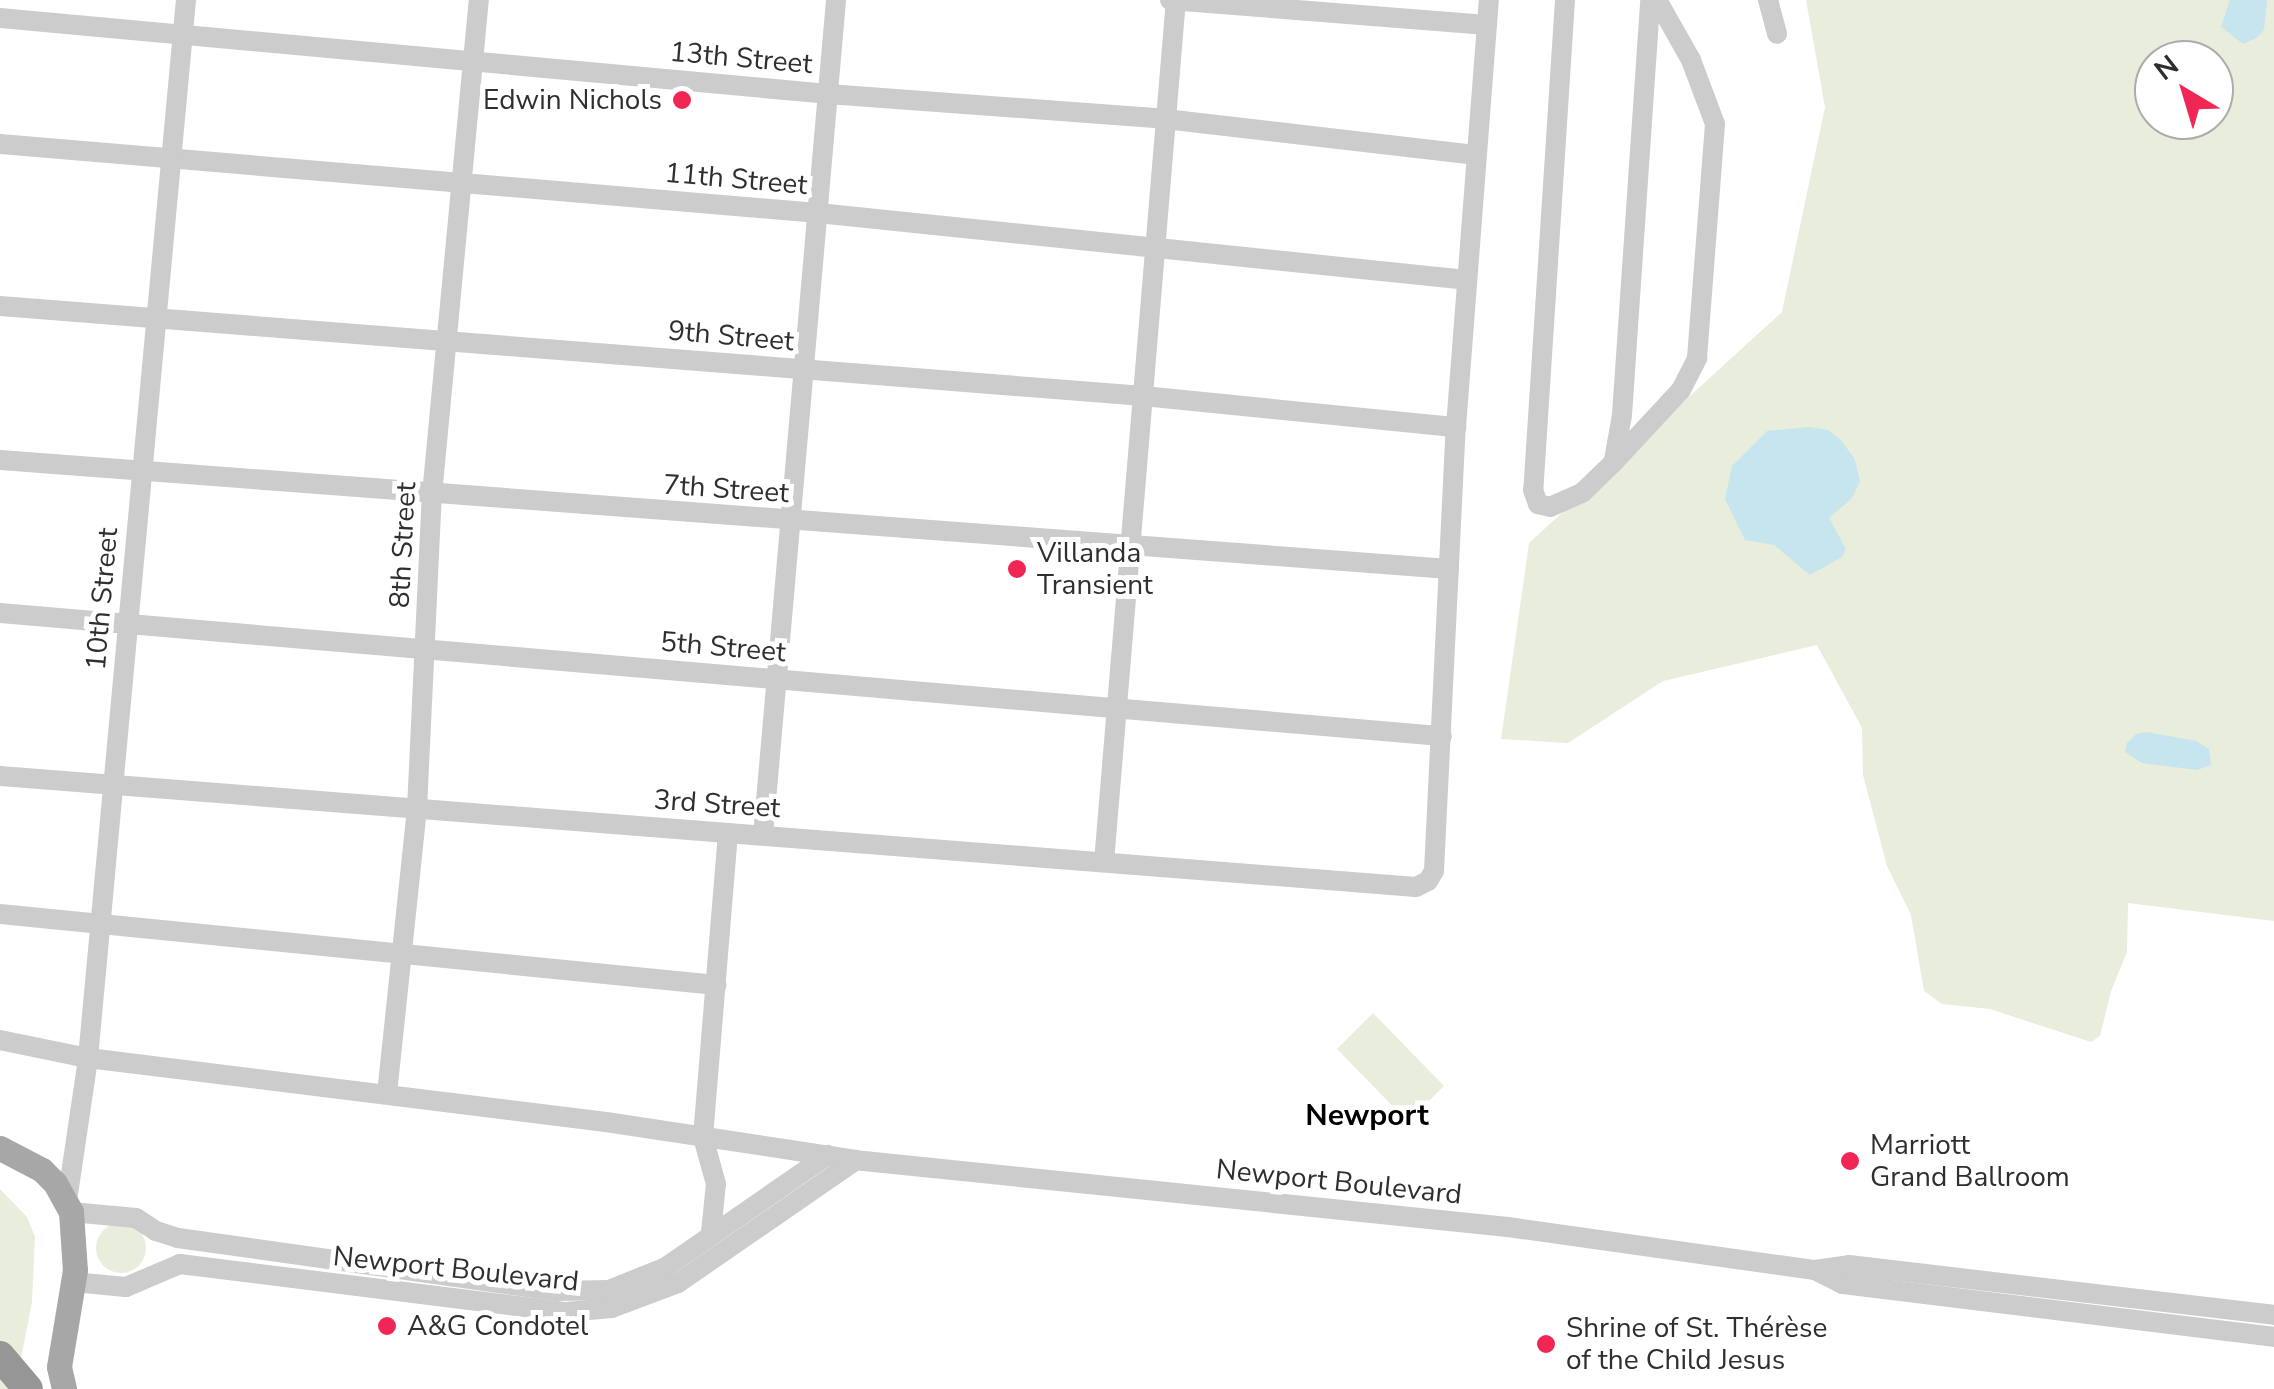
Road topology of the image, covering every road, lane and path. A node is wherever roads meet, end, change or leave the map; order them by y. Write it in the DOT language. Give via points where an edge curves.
graph roads {
  1 [pos="186,0"];
  2 [pos="479,0"];
  3 [pos="836,0"];
  4 [pos="1174,0"];
  5 [pos="1489,0"];
  6 [pos="1565,0"];
  7 [pos="1653,0"];
  8 [pos="1768,0"];
  9 [pos="0,18"];
  10 [pos="1487,25"];
  11 [pos="182,34"];
  12 [pos="1776,34"];
  13 [pos="472,60"];
  14 [pos="828,94"];
  15 [pos="1165,120"];
  16 [pos="0,144"];
  17 [pos="1477,154"];
  18 [pos="172,158"];
  19 [pos="463,185"];
  20 [pos="818,213"];
  21 [pos="1156,250"];
  22 [pos="1467,280"];
  23 [pos="0,306"];
  24 [pos="156,318"];
  25 [pos="448,340"];
  26 [pos="805,370"];
  27 [pos="1143,396"];
  28 [pos="1456,428"];
  29 [pos="0,460"];
  30 [pos="1614,462"];
  31 [pos="140,471"];
  32 [pos="432,495"];
  33 [pos="790,521"];
  34 [pos="1128,547"];
  35 [pos="1449,570"];
  36 [pos="0,612"];
  37 [pos="128,624"];
  38 [pos="424,650"];
  39 [pos="778,679"];
  40 [pos="1116,708"];
  41 [pos="1442,736"];
  42 [pos="0,776"];
  43 [pos="114,786"];
  44 [pos="417,809"];
  45 [pos="728,833"];
  46 [pos="762,836"];
  47 [pos="1104,862"];
  48 [pos="0,914"];
  49 [pos="101,923"];
  50 [pos="404,953"];
  51 [pos="716,985"];
  52 [pos="0,1040"];
  53 [pos="88,1058"];
  54 [pos="388,1094"];
  55 [pos="703,1138"];
  56 [pos="0,1148"];
  57 [pos="828,1155"];
  58 [pos="856,1160"];
  59 [pos="69,1207"];
  60 [pos="156,1231"];
  61 [pos="712,1232"];
  62 [pos="1815,1270"];
  63 [pos="149,1275"];
  64 [pos="73,1282"];
  65 [pos="2274,1315"];
  66 [pos="2274,1337"];
  67 [pos="0,1356"];
  68 [pos="62,1378"];
  69 [pos="28,1389"];
  1 -- 11 [label="street, 10th Street"];
  2 -- 13 [label="street, 8th Street"];
  3 -- 14 [label="street"];
  4 -- 10 [label="street"];
  4 -- 15 [label="street"];
  5 -- 10 [label="street"];
  6 -- 30 [label="street" via="1538,504 1562,504 1582,493"];
  7 -- 30 [label="street"];
  7 -- 30 [label="street" via="1691,60 1715,124 1697,358 1681,390"];
  8 -- 12 [label="street"];
  9 -- 11 [label="street, 13th Street"];
  10 -- 17 [label="street"];
  11 -- 13 [label="street, 13th Street"];
  11 -- 18 [label="street, 10th Street"];
  13 -- 14 [label="street, 13th Street"];
  13 -- 19 [label="street, 8th Street"];
  14 -- 15 [label="street, 13th Street"];
  14 -- 20 [label="street"];
  15 -- 17 [label="street, 13th Street"];
  15 -- 21 [label="street"];
  16 -- 18 [label="street, 11th Street"];
  17 -- 22 [label="street"];
  18 -- 19 [label="street, 11th Street"];
  18 -- 24 [label="street, 10th Street"];
  19 -- 20 [label="street, 11th Street"];
  19 -- 25 [label="street, 8th Street"];
  20 -- 21 [label="street, 11th Street"];
  20 -- 26 [label="street"];
  21 -- 22 [label="street, 11th Street"];
  21 -- 27 [label="street"];
  22 -- 28 [label="street"];
  23 -- 24 [label="street, 9th Street"];
  24 -- 25 [label="street, 9th Street"];
  24 -- 31 [label="street, 10th Street"];
  25 -- 26 [label="street, 9th Street"];
  25 -- 32 [label="street, 8th Street"];
  26 -- 27 [label="street, 9th Street"];
  26 -- 33 [label="street"];
  27 -- 28 [label="street, 9th Street"];
  27 -- 34 [label="street"];
  28 -- 35 [label="street"];
  29 -- 31 [label="street, 7th Street"];
  31 -- 32 [label="street, 7th Street"];
  31 -- 37 [label="street, 10th Street"];
  32 -- 33 [label="street, 7th Street"];
  32 -- 38 [label="street, 8th Street"];
  33 -- 34 [label="street, 7th Street"];
  33 -- 39 [label="street"];
  34 -- 35 [label="street, 7th Street"];
  34 -- 40 [label="street"];
  35 -- 41 [label="street"];
  36 -- 37 [label="street, 5th Street"];
  37 -- 38 [label="street, 5th Street"];
  37 -- 43 [label="street, 10th Street"];
  38 -- 39 [label="street, 5th Street"];
  38 -- 44 [label="street, 8th Street"];
  39 -- 40 [label="street, 5th Street"];
  39 -- 46 [label="street"];
  40 -- 41 [label="street, 5th Street"];
  40 -- 47 [label="street"];
  41 -- 47 [label="street, 3rd Street" via="1434,872 1416,887"];
  42 -- 43 [label="street, 3rd Street"];
  43 -- 44 [label="street, 3rd Street"];
  43 -- 49 [label="street, 10th Street"];
  44 -- 45 [label="street, 3rd Street"];
  44 -- 50 [label="street, 8th Street"];
  45 -- 46 [label="street, 3rd Street"];
  45 -- 51 [label="street"];
  46 -- 47 [label="street, 3rd Street"];
  48 -- 49 [label="street"];
  49 -- 50 [label="street"];
  49 -- 53 [label="street, 10th Street"];
  50 -- 51 [label="street"];
  50 -- 54 [label="street, 8th Street"];
  51 -- 55 [label="street"];
  52 -- 53 [label="street"];
  53 -- 54 [label="street"];
  53 -- 59 [label="street, 10th Street"];
  54 -- 55 [label="street"];
  55 -- 57 [label="street"];
  55 -- 61 [label="street" via="716,1184"];
  56 -- 59 [label="main road" via="42,1170"];
  57 -- 58 [label="street, Newport Boulevard"];
  57 -- 61 [label="street, Newport Boulevard"];
  58 -- 62 [label="street, Newport Boulevard" via="1508,1227"];
  58 -- 63 [label="street, Newport Boulevard" via="678,1283 612,1308 566,1312 180,1264"];
  59 -- 60 [label="street, Newport Boulevard" via="136,1218"];
  59 -- 64 [label="main road"];
  60 -- 61 [label="street, Newport Boulevard" via="556,1292 609,1290 640,1280"];
  60 -- 63 [label="street" via="159,1254"];
  62 -- 65 [label="street, Newport Boulevard" via="1849,1265"];
  62 -- 66 [label="street, Newport Boulevard" via="1843,1284"];
  63 -- 64 [label="street, Newport Boulevard" via="126,1286"];
  64 -- 68 [label="main road"];
  67 -- 69 [label="highway"];
}
